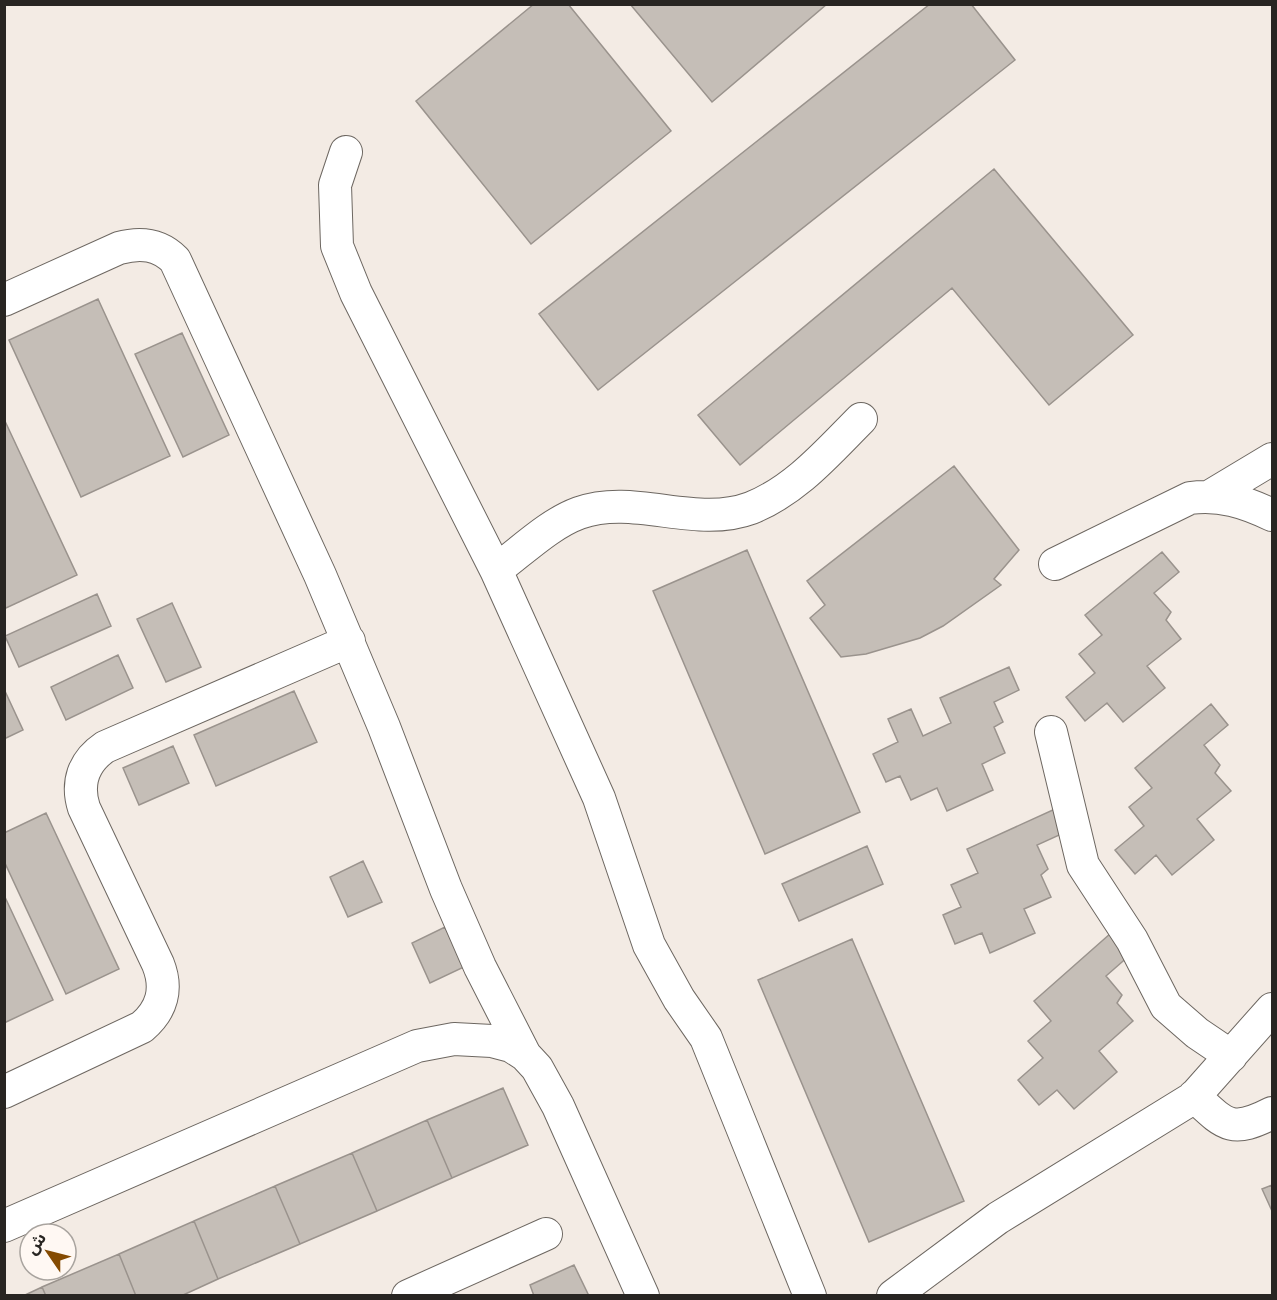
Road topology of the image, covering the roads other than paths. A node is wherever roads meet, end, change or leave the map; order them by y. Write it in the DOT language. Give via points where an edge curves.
graph roads {
  1 [pos="346,152"];
  2 [pos="4,300"];
  3 [pos="861,419"];
  4 [pos="1272,459"];
  5 [pos="1212,495"];
  6 [pos="1272,515"];
  7 [pos="1055,564"];
  8 [pos="496,570"];
  9 [pos="349,640"];
  10 [pos="1051,732"];
  11 [pos="1272,1009"];
  12 [pos="525,1055"];
  13 [pos="1231,1056"];
  14 [pos="4,1092"];
  15 [pos="1194,1096"];
  16 [pos="1272,1113"];
  17 [pos="4,1226"];
  18 [pos="546,1234"];
  19 [pos="424,1292"];
  20 [pos="643,1296"];
  21 [pos="810,1296"];
  22 [pos="893,1296"];
  1 -- 8 [label="street" via="335,185 337,246 356,293"];
  2 -- 9 [label="street" via="133,244 157,247 175,260"];
  3 -- 8 [label="street" via="794,484 750,508 707,516 615,506 586,511 563,521"];
  4 -- 5 [label="street"];
  5 -- 6 [label="street"];
  5 -- 7 [label="street" via="1190,498"];
  8 -- 21 [label="street" via="599,798 649,945 706,1038"];
  9 -- 12 [label="street" via="446,889"];
  9 -- 14 [label="street" via="105,747 88,762 80,785 84,808 158,964 164,987 162,999 151,1020 142,1027"];
  10 -- 13 [label="street" via="1083,865 1132,940 1166,1006"];
  11 -- 13 [label="street"];
  12 -- 17 [label="street" via="511,1046 473,1039 417,1046"];
  12 -- 20 [label="street" via="537,1068 558,1106"];
  13 -- 15 [label="street"];
  15 -- 16 [label="street" via="1222,1122 1241,1125"];
  15 -- 22 [label="street" via="998,1218"];
  18 -- 19 [label="street"];
}
